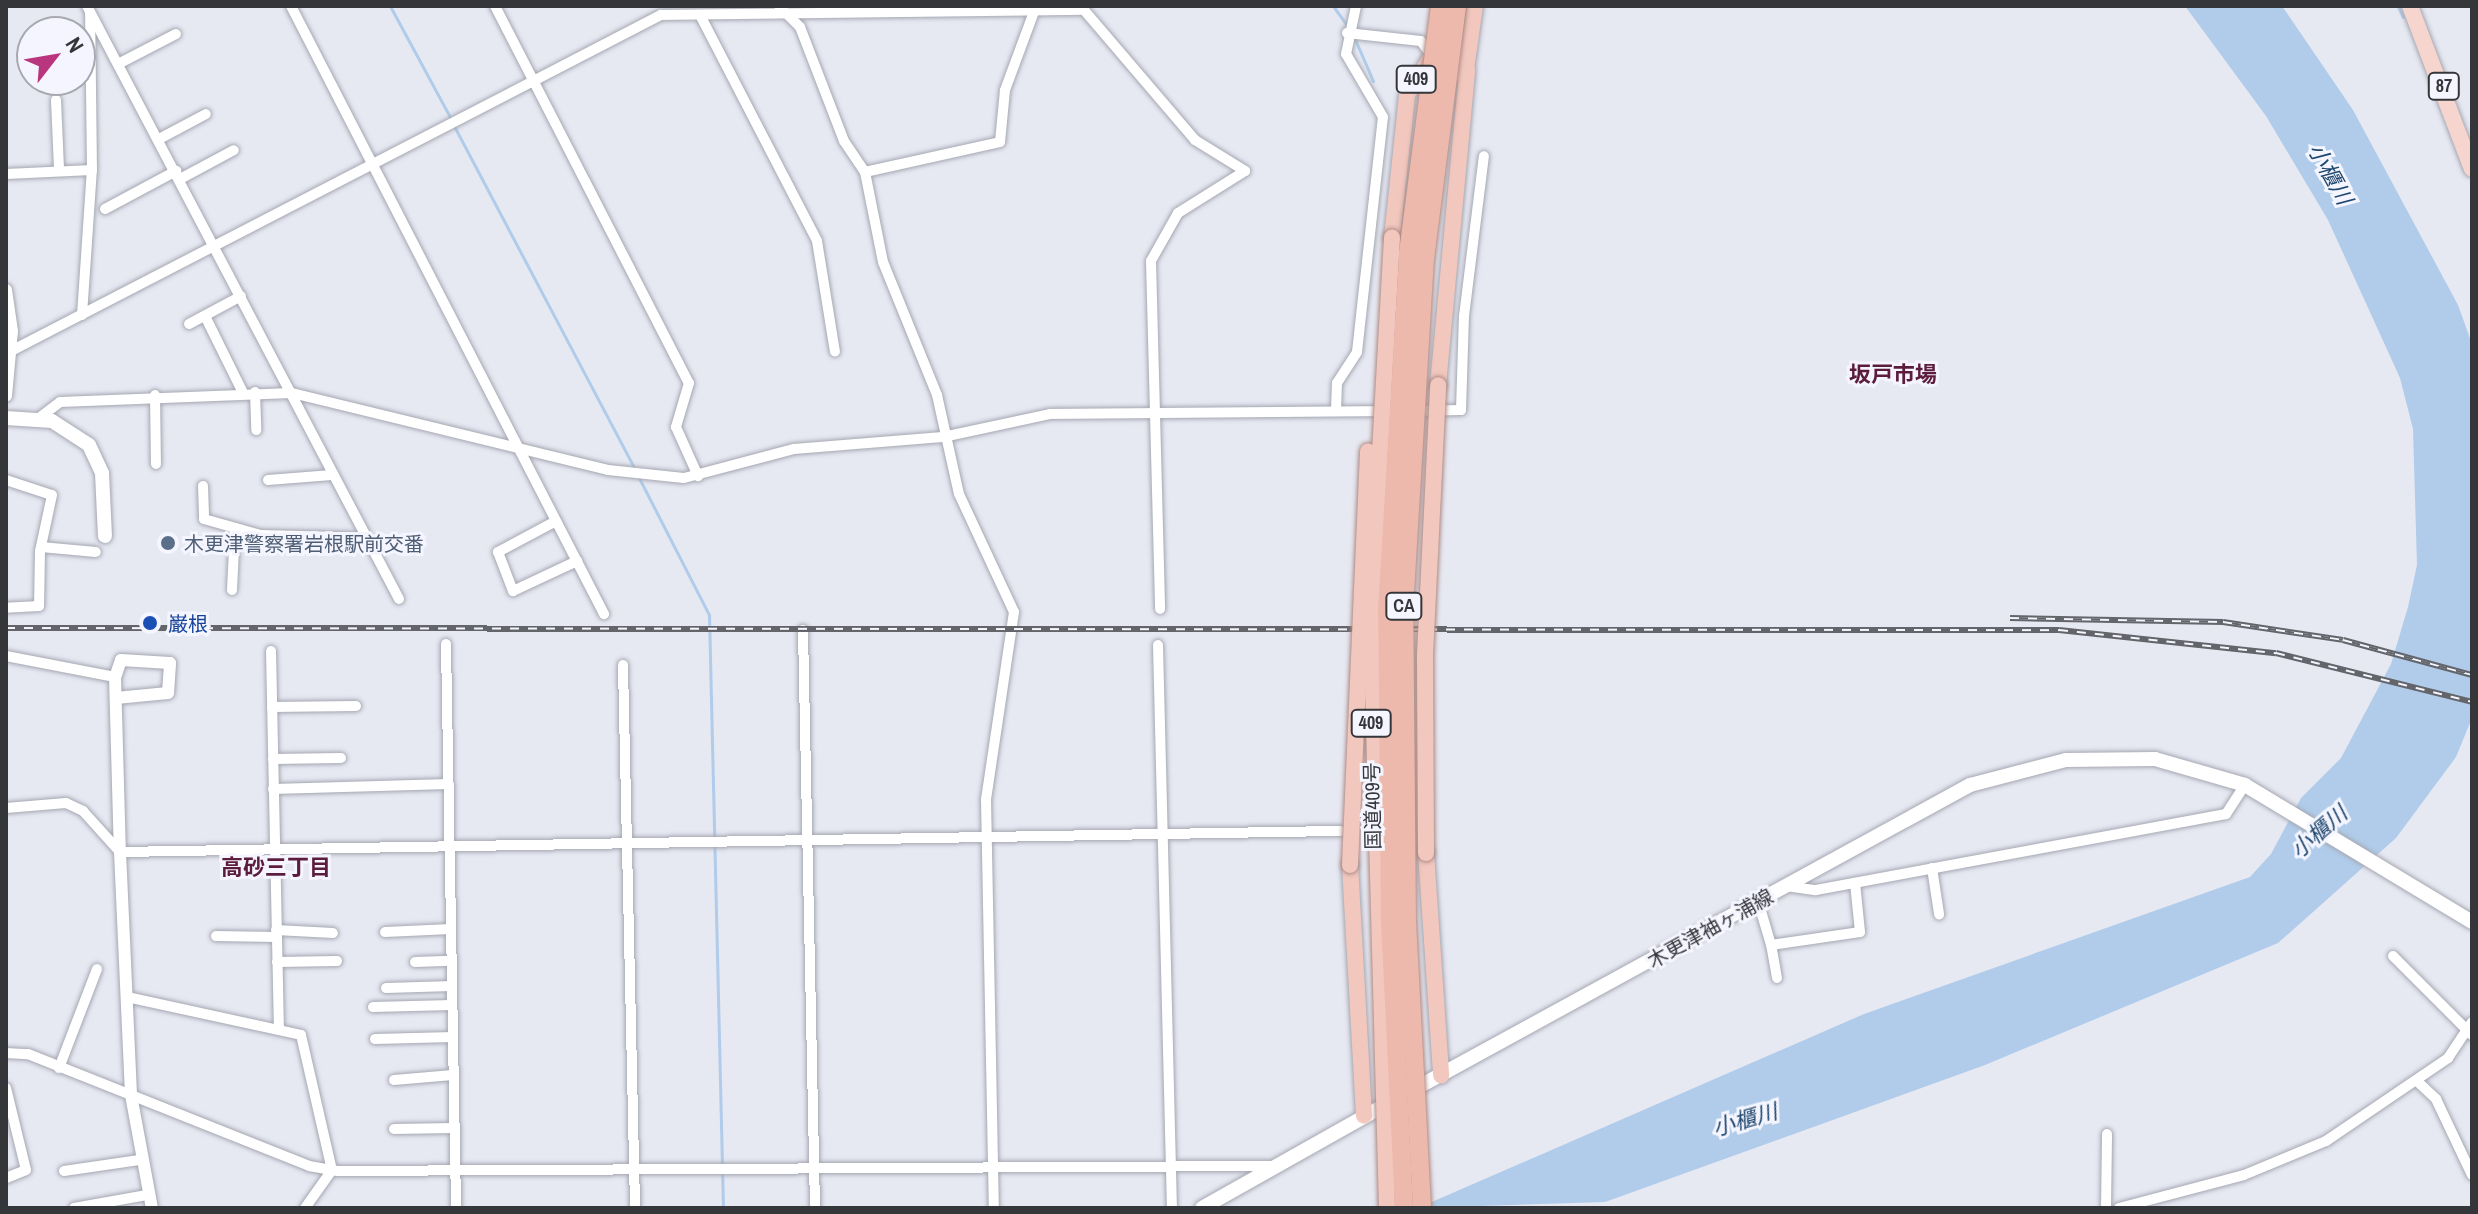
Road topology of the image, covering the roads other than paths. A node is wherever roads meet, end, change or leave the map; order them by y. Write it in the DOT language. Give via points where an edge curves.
graph roads {
  1 [pos="291,6"];
  2 [pos="495,6"];
  3 [pos="779,6"];
  4 [pos="1356,6"];
  5 [pos="1440,6"];
  6 [pos="1457,6"];
  7 [pos="1468,6"];
  8 [pos="1475,6"];
  9 [pos="2410,6"];
  10 [pos="1036,7"];
  11 [pos="89,9"];
  12 [pos="789,14"];
  13 [pos="700,15"];
  14 [pos="1347,33"];
  15 [pos="176,34"];
  16 [pos="1431,56"];
  17 [pos="120,63"];
  18 [pos="1467,70"];
  19 [pos="533,79"];
  20 [pos="56,100"];
  21 [pos="206,114"];
  22 [pos="159,139"];
  23 [pos="2468,149"];
  24 [pos="234,150"];
  25 [pos="1484,156"];
  26 [pos="371,165"];
  27 [pos="1400,165"];
  28 [pos="2472,169"];
  29 [pos="59,170"];
  30 [pos="92,170"];
  31 [pos="865,172"];
  32 [pos="6,174"];
  33 [pos="178,175"];
  34 [pos="105,209"];
  35 [pos="215,246"];
  36 [pos="6,290"];
  37 [pos="241,296"];
  38 [pos="82,315"];
  39 [pos="205,316"];
  40 [pos="189,324"];
  41 [pos="11,351"];
  42 [pos="835,352"];
  43 [pos="7,374"];
  44 [pos="1381,379"];
  45 [pos="242,391"];
  46 [pos="255,392"];
  47 [pos="292,393"];
  48 [pos="155,395"];
  49 [pos="6,396"];
  50 [pos="1336,411"];
  51 [pos="1155,413"];
  52 [pos="6,418"];
  53 [pos="39,418"];
  54 [pos="256,430"];
  55 [pos="943,437"];
  56 [pos="519,448"];
  57 [pos="156,464"];
  58 [pos="332,475"];
  59 [pos="698,476"];
  60 [pos="6,480"];
  61 [pos="268,480"];
  62 [pos="203,486"];
  63 [pos="556,521"];
  64 [pos="235,528"];
  65 [pos="105,536"];
  66 [pos="365,538"];
  67 [pos="41,547"];
  68 [pos="96,552"];
  69 [pos="577,561"];
  70 [pos="232,590"];
  71 [pos="399,599"];
  72 [pos="6,608"];
  73 [pos="1160,609"];
  74 [pos="604,614"];
  75 [pos="803,630"];
  76 [pos="446,644"];
  77 [pos="1158,645"];
  78 [pos="271,651"];
  79 [pos="6,656"];
  80 [pos="623,665"];
  81 [pos="115,677"];
  82 [pos="116,698"];
  83 [pos="356,706"];
  84 [pos="272,707"];
  85 [pos="341,758"];
  86 [pos="273,759"];
  87 [pos="449,784"];
  88 [pos="2245,785"];
  89 [pos="273,789"];
  90 [pos="6,808"];
  91 [pos="1161,831"];
  92 [pos="1341,831"];
  93 [pos="986,836"];
  94 [pos="806,839"];
  95 [pos="628,843"];
  96 [pos="449,846"];
  97 [pos="274,848"];
  98 [pos="120,852"];
  99 [pos="1932,868"];
  100 [pos="1855,883"];
  101 [pos="1786,886"];
  102 [pos="1758,901"];
  103 [pos="1939,914"];
  104 [pos="2472,922"];
  105 [pos="451,929"];
  106 [pos="385,932"];
  107 [pos="333,933"];
  108 [pos="276,934"];
  109 [pos="216,936"];
  110 [pos="1771,945"];
  111 [pos="2393,956"];
  112 [pos="337,961"];
  113 [pos="451,961"];
  114 [pos="277,962"];
  115 [pos="415,962"];
  116 [pos="97,969"];
  117 [pos="1777,978"];
  118 [pos="452,986"];
  119 [pos="386,988"];
  120 [pos="127,997"];
  121 [pos="452,1005"];
  122 [pos="373,1007"];
  123 [pos="279,1029"];
  124 [pos="2471,1030"];
  125 [pos="453,1037"];
  126 [pos="375,1039"];
  127 [pos="6,1053"];
  128 [pos="59,1068"];
  129 [pos="453,1075"];
  130 [pos="1441,1075"];
  131 [pos="394,1080"];
  132 [pos="2418,1082"];
  133 [pos="6,1088"];
  134 [pos="131,1095"];
  135 [pos="1364,1116"];
  136 [pos="454,1128"];
  137 [pos="394,1129"];
  138 [pos="17,1131"];
  139 [pos="2107,1134"];
  140 [pos="6,1135"];
  141 [pos="139,1160"];
  142 [pos="1173,1164"];
  143 [pos="993,1166"];
  144 [pos="1277,1166"];
  145 [pos="814,1168"];
  146 [pos="332,1170"];
  147 [pos="64,1171"];
  148 [pos="634,1171"];
  149 [pos="455,1175"];
  150 [pos="2472,1175"];
  151 [pos="6,1178"];
  152 [pos="147,1195"];
  153 [pos="74,1208"];
  154 [pos="152,1208"];
  155 [pos="305,1208"];
  156 [pos="456,1208"];
  157 [pos="635,1208"];
  158 [pos="815,1208"];
  159 [pos="994,1208"];
  160 [pos="1172,1208"];
  161 [pos="1202,1208"];
  162 [pos="1387,1208"];
  163 [pos="1404,1208"];
  164 [pos="1422,1208"];
  165 [pos="2106,1208"];
  166 [pos="2119,1208"];
  1 -- 26 [label="street"];
  2 -- 19 [label="street"];
  3 -- 12 [label="street"];
  4 -- 14 [label="street"];
  5 -- 163 [label="highway, CA, bridge" via="1408,253 1388,596 1390,926"];
  6 -- 164 [label="highway, CA, bridge" via="1425,259 1404,610 1407,925"];
  7 -- 16 [label="highway, 国道409号 / 409"];
  8 -- 18 [label="highway, 国道409号 / 409"];
  9 -- 23 [label="main road, 87"];
  10 -- 12 [label="street"];
  10 -- 31 [label="street" via="1005,90 1000,142"];
  10 -- 51 [label="street" via="1076,8 1094,17 1195,140 1226,153 1245,171 1178,213 1155,250"];
  11 -- 17 [label="street"];
  11 -- 30 [label="street"];
  12 -- 13 [label="street"];
  12 -- 31 [label="street"];
  13 -- 19 [label="street" via="651,19"];
  13 -- 42 [label="street" via="817,241"];
  14 -- 16 [label="street" via="1421,41"];
  14 -- 50 [label="street" via="1346,54 1383,117 1357,352 1337,383"];
  15 -- 17 [label="street"];
  16 -- 27 [label="highway, 国道409号 / 409" via="1407,95"];
  17 -- 22 [label="street"];
  18 -- 27 [label="highway, 国道409号 / 409" via="1452,95 1409,132"];
  18 -- 130 [label="highway, bridge" via="1438,385 1425,655 1426,853"];
  19 -- 26 [label="street"];
  19 -- 59 [label="street" via="689,383 676,427"];
  20 -- 29 [label="street"];
  21 -- 22 [label="street"];
  22 -- 33 [label="street"];
  23 -- 28 [label="main road, 87"];
  24 -- 33 [label="street"];
  25 -- 50 [label="street" via="1464,316 1461,410"];
  26 -- 35 [label="street"];
  26 -- 56 [label="street"];
  27 -- 44 [label="highway, 国道409号 / 409, bridge"];
  29 -- 30 [label="street"];
  29 -- 32 [label="street"];
  30 -- 38 [label="street"];
  31 -- 55 [label="street" via="883,262 937,395"];
  33 -- 34 [label="street"];
  33 -- 35 [label="street"];
  35 -- 37 [label="street"];
  35 -- 38 [label="street"];
  36 -- 41 [label="street"];
  37 -- 39 [label="street"];
  37 -- 47 [label="street"];
  38 -- 41 [label="street"];
  39 -- 40 [label="street"];
  39 -- 45 [label="street"];
  41 -- 43 [label="street"];
  43 -- 49 [label="street"];
  44 -- 135 [label="highway, bridge" via="1365,471 1350,865"];
  44 -- 162 [label="highway, 国道409号 / 409, bridge" via="1371,753"];
  45 -- 46 [label="street"];
  45 -- 48 [label="street"];
  46 -- 47 [label="street"];
  46 -- 54 [label="street"];
  47 -- 56 [label="street"];
  47 -- 58 [label="street"];
  48 -- 53 [label="street" via="60,402"];
  48 -- 57 [label="street"];
  50 -- 51 [label="street"];
  51 -- 55 [label="street" via="1050,414"];
  51 -- 73 [label="street"];
  52 -- 53 [label="main road"];
  53 -- 65 [label="main road" via="76,433 97,460"];
  55 -- 59 [label="street" via="794,449"];
  55 -- 93 [label="street" via="959,494 1014,612"];
  56 -- 59 [label="street" via="608,470"];
  56 -- 63 [label="street"];
  58 -- 61 [label="street"];
  58 -- 66 [label="street"];
  60 -- 67 [label="street" via="52,495"];
  62 -- 64 [label="street" via="204,519"];
  63 -- 69 [label="street"];
  63 -- 69 [label="street" via="498,552 507,580 520,590"];
  64 -- 66 [label="street"];
  64 -- 70 [label="street"];
  66 -- 71 [label="street"];
  67 -- 68 [label="street"];
  67 -- 72 [label="street" via="39,606"];
  69 -- 74 [label="street"];
  75 -- 94 [label="street"];
  76 -- 87 [label="street"];
  77 -- 91 [label="street"];
  78 -- 84 [label="street"];
  79 -- 81 [label="street"];
  80 -- 95 [label="street"];
  81 -- 82 [label="street"];
  81 -- 82 [label="street" via="121,660 170,663 168,693"];
  82 -- 98 [label="street"];
  83 -- 84 [label="street"];
  84 -- 86 [label="street"];
  85 -- 86 [label="street"];
  86 -- 89 [label="street"];
  87 -- 89 [label="street"];
  87 -- 96 [label="street"];
  88 -- 99 [label="street" via="2226,814"];
  88 -- 101 [label="main road, 木更津袖ヶ浦線" via="2119,756 1995,775"];
  88 -- 104 [label="main road, 木更津袖ヶ浦線"];
  89 -- 97 [label="street"];
  90 -- 98 [label="street" via="66,803"];
  91 -- 92 [label="street"];
  91 -- 93 [label="street"];
  91 -- 142 [label="street"];
  93 -- 94 [label="street"];
  93 -- 143 [label="street"];
  94 -- 95 [label="street"];
  94 -- 145 [label="street"];
  95 -- 96 [label="street"];
  95 -- 148 [label="street"];
  96 -- 97 [label="street"];
  96 -- 105 [label="street"];
  97 -- 98 [label="street"];
  97 -- 108 [label="street"];
  98 -- 120 [label="street"];
  99 -- 100 [label="street"];
  99 -- 103 [label="street"];
  100 -- 101 [label="street"];
  100 -- 110 [label="street" via="1860,932"];
  101 -- 102 [label="main road, 木更津袖ヶ浦線"];
  102 -- 110 [label="street"];
  102 -- 130 [label="main road, 木更津袖ヶ浦線"];
  105 -- 106 [label="street"];
  105 -- 113 [label="street"];
  107 -- 108 [label="street"];
  108 -- 109 [label="street"];
  108 -- 114 [label="street"];
  110 -- 117 [label="street"];
  111 -- 124 [label="street"];
  112 -- 114 [label="street"];
  113 -- 115 [label="street"];
  113 -- 118 [label="street"];
  114 -- 123 [label="street"];
  116 -- 128 [label="street"];
  118 -- 119 [label="street"];
  118 -- 121 [label="street"];
  120 -- 123 [label="street"];
  120 -- 134 [label="street"];
  121 -- 122 [label="street"];
  121 -- 125 [label="street"];
  123 -- 146 [label="street" via="301,1035"];
  124 -- 132 [label="street"];
  125 -- 126 [label="street"];
  125 -- 129 [label="street"];
  127 -- 128 [label="street"];
  128 -- 134 [label="street"];
  129 -- 131 [label="street"];
  129 -- 136 [label="street"];
  130 -- 135 [label="main road, 木更津袖ヶ浦線"];
  132 -- 150 [label="street" via="2436,1099"];
  132 -- 166 [label="street" via="2326,1141 2244,1175"];
  133 -- 138 [label="street"];
  134 -- 141 [label="street"];
  134 -- 146 [label="street"];
  135 -- 144 [label="main road, 木更津袖ヶ浦線"];
  136 -- 137 [label="street"];
  136 -- 149 [label="street"];
  138 -- 140 [label="street"];
  138 -- 151 [label="street" via="26,1170"];
  139 -- 165 [label="street"];
  141 -- 147 [label="street"];
  141 -- 152 [label="street"];
  142 -- 143 [label="street"];
  142 -- 144 [label="street"];
  142 -- 160 [label="street"];
  143 -- 145 [label="street"];
  143 -- 159 [label="street"];
  144 -- 161 [label="main road, 木更津袖ヶ浦線"];
  145 -- 148 [label="street"];
  145 -- 158 [label="street"];
  146 -- 149 [label="street"];
  146 -- 155 [label="street"];
  148 -- 149 [label="street"];
  148 -- 157 [label="street"];
  149 -- 156 [label="street"];
  152 -- 153 [label="street"];
  152 -- 154 [label="street"];
}
